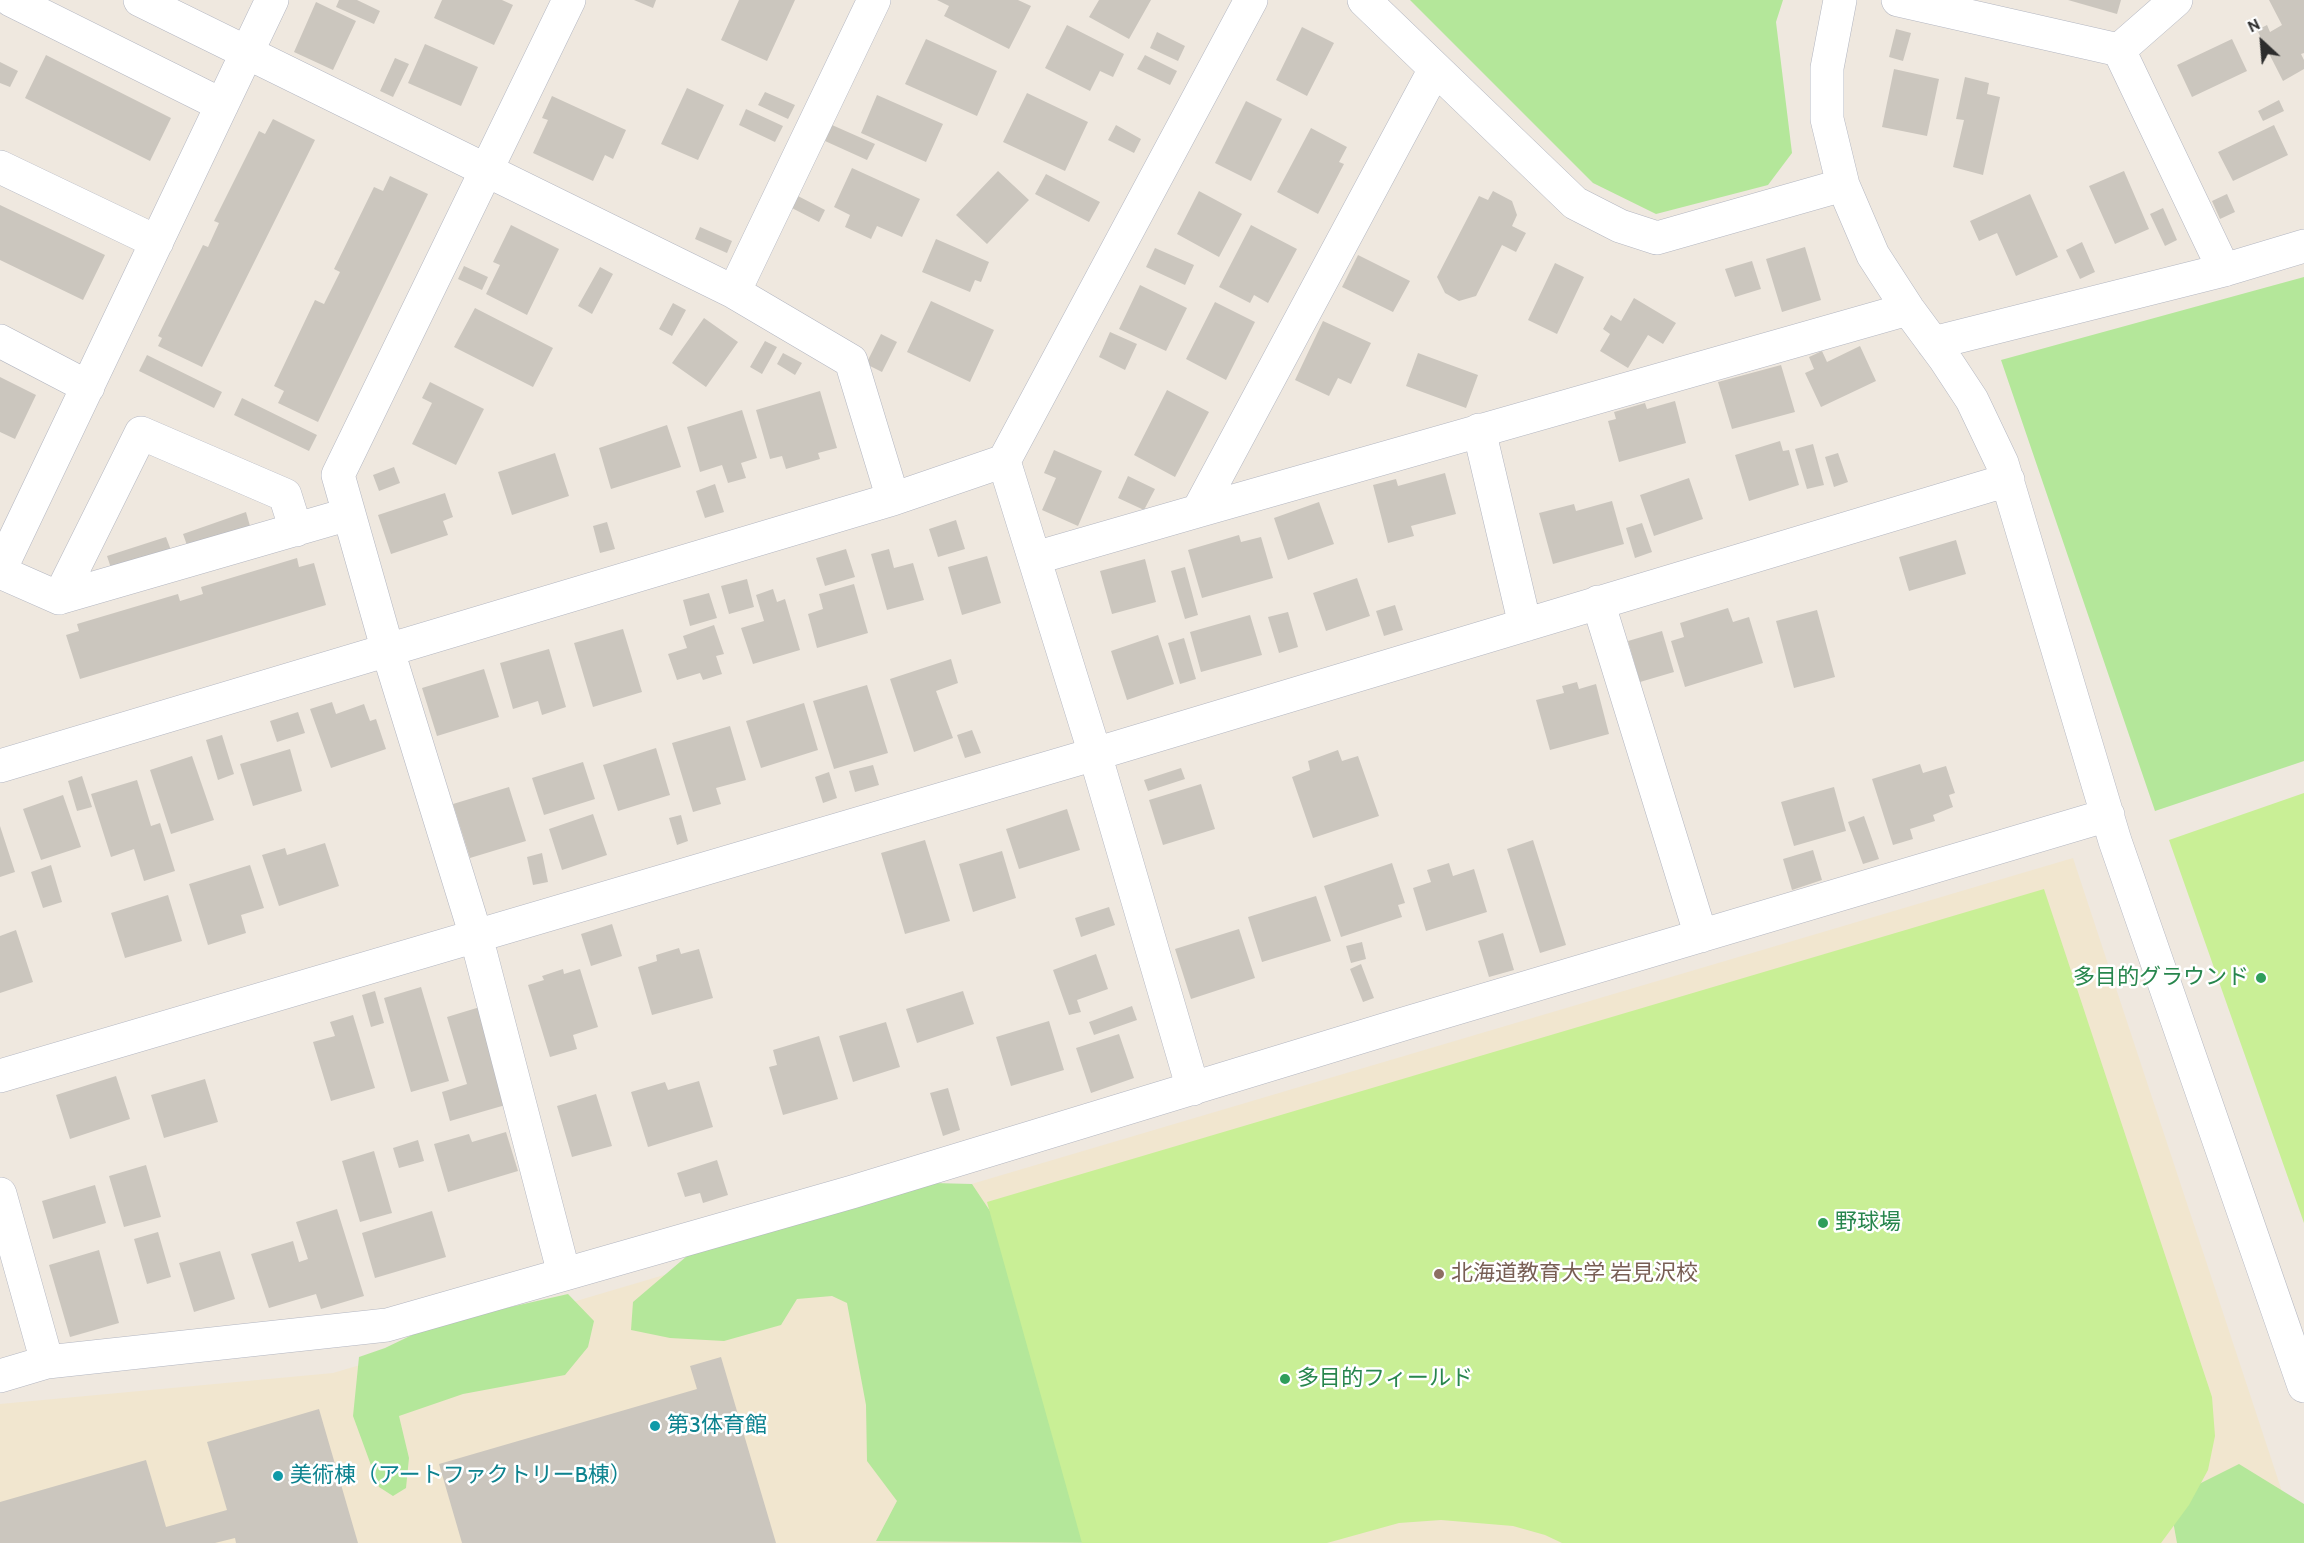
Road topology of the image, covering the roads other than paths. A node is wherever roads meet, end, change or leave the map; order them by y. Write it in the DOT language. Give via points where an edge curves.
graph roads {
  1 [pos="11,0"];
  2 [pos="140,0"];
  3 [pos="272,0"];
  4 [pos="569,0"];
  5 [pos="874,0"];
  6 [pos="1251,0"];
  7 [pos="1364,0"];
  8 [pos="1840,0"];
  9 [pos="1898,0"];
  10 [pos="2176,0"];
  11 [pos="2119,50"];
  12 [pos="246,53"];
  13 [pos="1435,69"];
  14 [pos="222,105"];
  15 [pos="0,167"];
  16 [pos="486,169"];
  17 [pos="1843,185"];
  18 [pos="157,242"];
  19 [pos="2304,246"];
  20 [pos="2224,270"];
  21 [pos="734,292"];
  22 [pos="1908,309"];
  23 [pos="0,341"];
  24 [pos="1933,343"];
  25 [pos="88,387"];
  26 [pos="1479,430"];
  27 [pos="1004,461"];
  28 [pos="2008,480"];
  29 [pos="893,499"];
  30 [pos="1198,511"];
  31 [pos="349,514"];
  32 [pos="296,530"];
  33 [pos="1035,558"];
  34 [pos="0,571"];
  35 [pos="59,598"];
  36 [pos="1598,602"];
  37 [pos="1524,625"];
  38 [pos="388,651"];
  39 [pos="1095,754"];
  40 [pos="0,766"];
  41 [pos="2108,815"];
  42 [pos="476,936"];
  43 [pos="1701,936"];
  44 [pos="0,1076"];
  45 [pos="1193,1089"];
  46 [pos="0,1194"];
  47 [pos="564,1274"];
  48 [pos="47,1362"];
  49 [pos="0,1376"];
  50 [pos="2304,1386"];
  1 -- 14 [label="street"];
  2 -- 12 [label="street"];
  3 -- 12 [label="street"];
  4 -- 16 [label="street"];
  5 -- 21 [label="street"];
  6 -- 27 [label="street"];
  7 -- 13 [label="street"];
  8 -- 17 [label="street" via="1827,68 1827,119"];
  9 -- 11 [label="street"];
  10 -- 11 [label="street"];
  11 -- 20 [label="street"];
  12 -- 14 [label="street"];
  12 -- 16 [label="street"];
  13 -- 17 [label="street" via="1575,203 1620,226 1657,238"];
  13 -- 30 [label="street"];
  14 -- 18 [label="street"];
  15 -- 18 [label="street"];
  16 -- 21 [label="street"];
  16 -- 31 [label="street" via="338,475"];
  17 -- 22 [label="street" via="1873,255"];
  18 -- 25 [label="street"];
  19 -- 20 [label="street"];
  20 -- 24 [label="street"];
  21 -- 29 [label="street" via="851,361"];
  22 -- 24 [label="street"];
  22 -- 26 [label="street"];
  23 -- 25 [label="street"];
  24 -- 28 [label="street" via="1972,400"];
  25 -- 34 [label="street"];
  26 -- 30 [label="street"];
  26 -- 37 [label="street"];
  27 -- 29 [label="street"];
  27 -- 33 [label="street"];
  28 -- 36 [label="street"];
  28 -- 41 [label="street"];
  29 -- 38 [label="street"];
  30 -- 33 [label="street"];
  31 -- 32 [label="street"];
  31 -- 38 [label="street"];
  32 -- 35 [label="street"];
  32 -- 35 [label="street" via="285,495 141,434"];
  33 -- 39 [label="street"];
  34 -- 35 [label="street"];
  36 -- 37 [label="street"];
  36 -- 43 [label="street"];
  37 -- 39 [label="street"];
  38 -- 40 [label="street"];
  38 -- 42 [label="street"];
  39 -- 42 [label="street"];
  39 -- 45 [label="street"];
  41 -- 43 [label="street"];
  41 -- 50 [label="street"];
  42 -- 44 [label="street"];
  42 -- 47 [label="street"];
  43 -- 45 [label="street"];
  45 -- 47 [label="street"];
  46 -- 48 [label="street"];
  47 -- 48 [label="street" via="387,1325"];
  48 -- 49 [label="street"];
}
